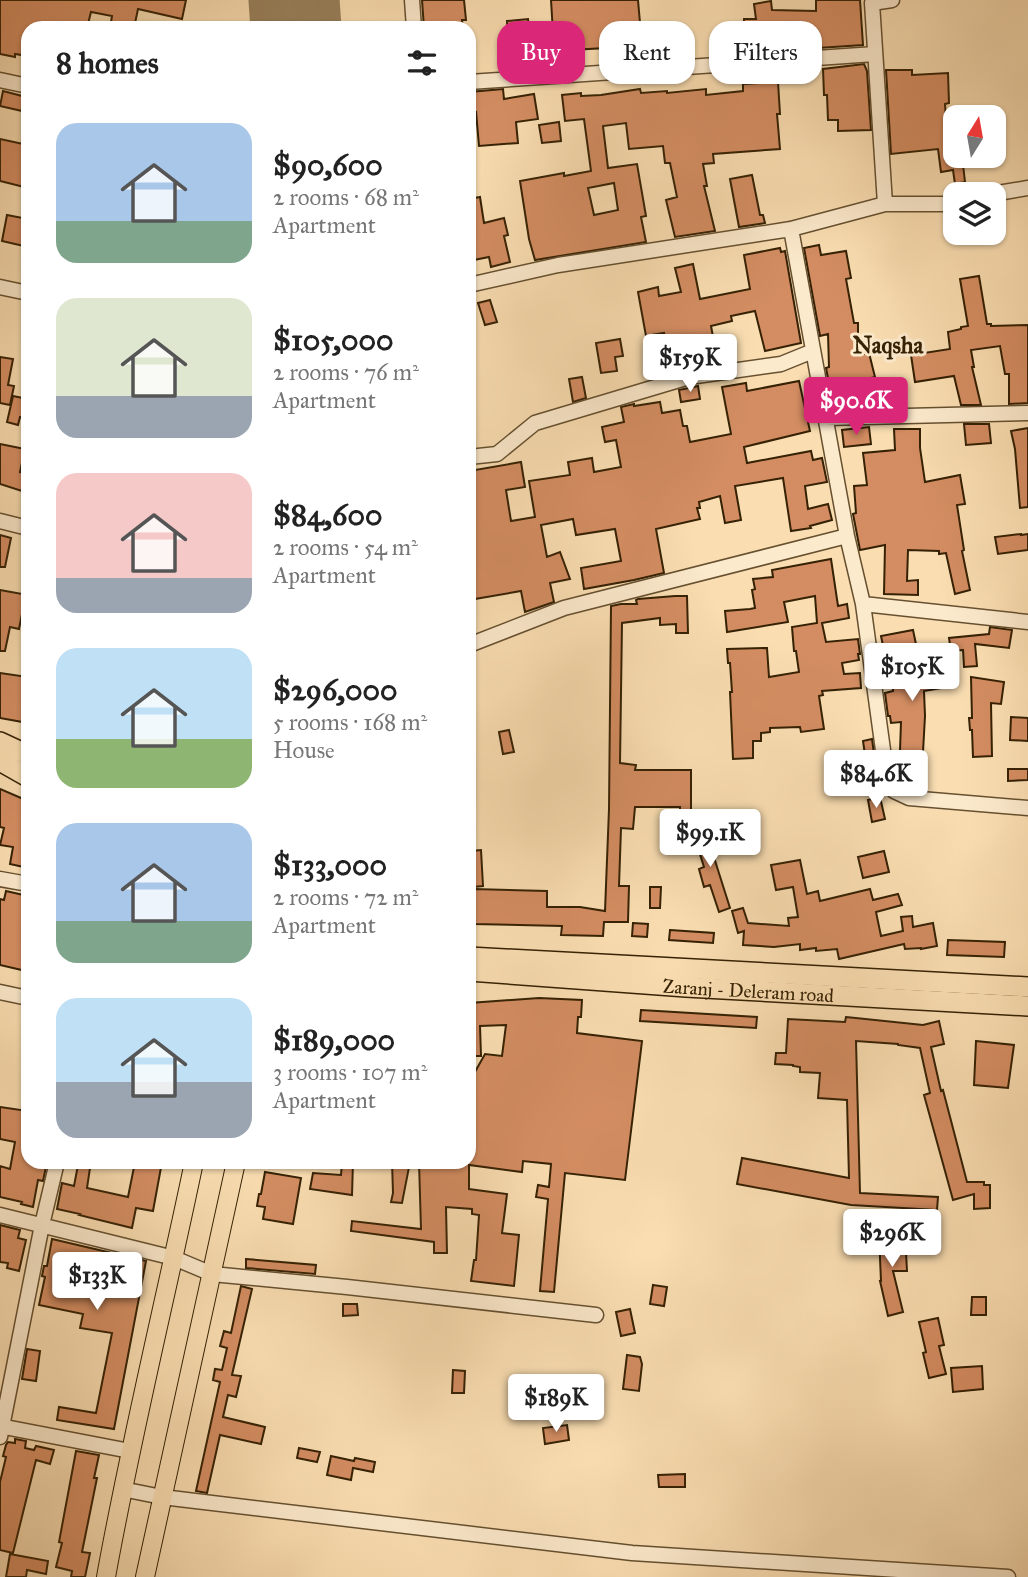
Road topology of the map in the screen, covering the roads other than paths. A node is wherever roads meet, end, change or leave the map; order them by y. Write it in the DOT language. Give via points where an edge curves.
graph roads {
  1 [pos="412,0"];
  2 [pos="891,0"];
  3 [pos="871,1"];
  4 [pos="414,21"];
  5 [pos="875,54"];
  6 [pos="0,80"];
  7 [pos="476,82"];
  8 [pos="21,84"];
  9 [pos="1028,188"];
  10 [pos="1006,192"];
  11 [pos="885,204"];
  12 [pos="943,204"];
  13 [pos="791,229"];
  14 [pos="476,283"];
  15 [pos="0,287"];
  16 [pos="21,292"];
  17 [pos="813,351"];
  18 [pos="1028,413"];
  19 [pos="825,418"];
  20 [pos="476,456"];
  21 [pos="0,521"];
  22 [pos="21,526"];
  23 [pos="847,536"];
  24 [pos="863,604"];
  25 [pos="1028,621"];
  26 [pos="476,642"];
  27 [pos="0,742"];
  28 [pos="21,752"];
  29 [pos="0,761"];
  30 [pos="21,773"];
  31 [pos="1028,808"];
  32 [pos="0,879"];
  33 [pos="21,883"];
  34 [pos="476,957"];
  35 [pos="476,971"];
  36 [pos="1028,987"];
  37 [pos="0,992"];
  38 [pos="21,996"];
  39 [pos="1028,1006"];
  40 [pos="55,1169"];
  41 [pos="193,1169"];
  42 [pos="234,1169"];
  43 [pos="0,1215"];
  44 [pos="42,1225"];
  45 [pos="174,1258"];
  46 [pos="212,1274"];
  47 [pos="596,1315"];
  48 [pos="1,1430"];
  49 [pos="130,1451"];
  50 [pos="122,1489"];
  51 [pos="162,1497"];
  52 [pos="106,1577"];
  53 [pos="145,1577"];
  54 [pos="1008,1577"];
  1 -- 4 [label="street"];
  2 -- 3 [label="street"];
  3 -- 5 [label="street"];
  5 -- 7 [label="street"];
  5 -- 11 [label="street"];
  6 -- 8 [label="street"];
  9 -- 10 [label="street"];
  11 -- 12 [label="street"];
  11 -- 13 [label="street"];
  13 -- 14 [label="street" via="558,265"];
  13 -- 17 [label="street"];
  15 -- 16 [label="street"];
  17 -- 19 [label="street"];
  17 -- 20 [label="street" via="781,364 689,377 536,423 497,454"];
  18 -- 19 [label="street"];
  19 -- 23 [label="street"];
  21 -- 22 [label="street"];
  23 -- 24 [label="street"];
  23 -- 26 [label="street" via="564,608"];
  24 -- 25 [label="street"];
  24 -- 31 [label="street" via="886,772 894,791 909,798"];
  27 -- 28 [label="highway"];
  29 -- 30 [label="highway"];
  32 -- 33 [label="street"];
  34 -- 36 [label="highway, Zaranj - Deleram road"];
  35 -- 39 [label="highway, Zaranj - Deleram road"];
  37 -- 38 [label="street"];
  40 -- 44 [label="street"];
  41 -- 45 [label="main road"];
  42 -- 46 [label="main road"];
  43 -- 44 [label="street"];
  44 -- 45 [label="street"];
  44 -- 48 [label="street"];
  45 -- 46 [label="street"];
  45 -- 49 [label="main road"];
  46 -- 47 [label="street"];
  46 -- 51 [label="main road"];
  48 -- 49 [label="street"];
  49 -- 50 [label="main road"];
  50 -- 51 [label="street"];
  50 -- 52 [label="main road"];
  51 -- 53 [label="main road"];
  51 -- 54 [label="street" via="632,1553"];
}
